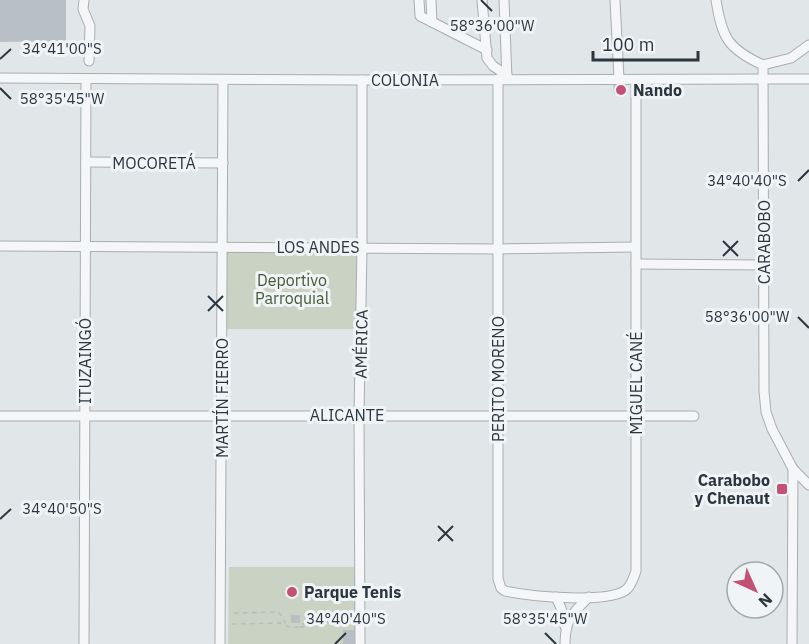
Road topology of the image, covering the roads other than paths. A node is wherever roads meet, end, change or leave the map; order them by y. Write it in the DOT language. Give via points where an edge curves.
graph roads {
  1 [pos="84,0"];
  2 [pos="419,0"];
  3 [pos="431,0"];
  4 [pos="482,0"];
  5 [pos="504,0"];
  6 [pos="615,0"];
  7 [pos="716,0"];
  8 [pos="432,22"];
  9 [pos="809,45"];
  10 [pos="487,50"];
  11 [pos="89,61"];
  12 [pos="764,65"];
  13 [pos="0,78"];
  14 [pos="504,78"];
  15 [pos="764,78"];
  16 [pos="86,79"];
  17 [pos="619,79"];
  18 [pos="809,79"];
  19 [pos="223,80"];
  20 [pos="362,80"];
  21 [pos="636,80"];
  22 [pos="86,162"];
  23 [pos="223,163"];
  24 [pos="0,246"];
  25 [pos="85,246"];
  26 [pos="223,246"];
  27 [pos="362,247"];
  28 [pos="635,248"];
  29 [pos="498,249"];
  30 [pos="636,264"];
  31 [pos="764,265"];
  32 [pos="359,415"];
  33 [pos="497,415"];
  34 [pos="0,416"];
  35 [pos="222,416"];
  36 [pos="636,416"];
  37 [pos="694,416"];
  38 [pos="85,417"];
  39 [pos="794,469"];
  40 [pos="809,485"];
  41 [pos="556,597"];
  42 [pos="589,597"];
  43 [pos="329,614"];
  44 [pos="360,618"];
  45 [pos="565,626"];
  46 [pos="84,644"];
  47 [pos="220,644"];
  48 [pos="360,644"];
  49 [pos="565,644"];
  50 [pos="792,644"];
  1 -- 11 [label="street" via="90,26"];
  2 -- 8 [label="street" via="420,16"];
  3 -- 8 [label="street"];
  4 -- 10 [label="street"];
  5 -- 14 [label="street, PERITO MORENO"];
  6 -- 17 [label="street"];
  7 -- 12 [label="street" via="728,43 748,59"];
  8 -- 10 [label="street"];
  9 -- 12 [label="street" via="791,58"];
  10 -- 14 [label="street" via="489,60"];
  12 -- 15 [label="street, CARABOBO"];
  13 -- 16 [label="street, COLONIA"];
  14 -- 17 [label="street, COLONIA"];
  14 -- 20 [label="street, COLONIA"];
  14 -- 29 [label="street, PERITO MORENO"];
  15 -- 18 [label="street, COLONIA"];
  15 -- 21 [label="street, COLONIA"];
  15 -- 31 [label="street, CARABOBO"];
  16 -- 19 [label="street, COLONIA"];
  16 -- 22 [label="street, ITUZAINGÓ"];
  17 -- 21 [label="street, COLONIA"];
  19 -- 20 [label="street, COLONIA"];
  19 -- 23 [label="street, MARTÍN FIERRO"];
  20 -- 27 [label="street, AMÉRICA"];
  21 -- 28 [label="street, MIGUEL CANÉ"];
  22 -- 23 [label="street, MOCORETÁ"];
  22 -- 25 [label="street, ITUZAINGÓ"];
  23 -- 26 [label="street, MARTÍN FIERRO"];
  24 -- 25 [label="street, LOS ANDES"];
  25 -- 26 [label="street, LOS ANDES"];
  25 -- 38 [label="street, ITUZAINGÓ"];
  26 -- 27 [label="street, LOS ANDES"];
  26 -- 35 [label="street, MARTÍN FIERRO"];
  27 -- 29 [label="street, LOS ANDES"];
  27 -- 32 [label="street, AMÉRICA"];
  28 -- 29 [label="street, LOS ANDES"];
  28 -- 30 [label="street, MIGUEL CANÉ"];
  29 -- 33 [label="street, PERITO MORENO"];
  30 -- 31 [label="street"];
  30 -- 36 [label="street, MIGUEL CANÉ"];
  31 -- 39 [label="street, CARABOBO" via="766,412"];
  32 -- 33 [label="street, ALICANTE"];
  32 -- 35 [label="street, ALICANTE"];
  32 -- 44 [label="street, AMÉRICA"];
  33 -- 36 [label="street, ALICANTE"];
  33 -- 41 [label="street, PERITO MORENO" via="499,584 505,591"];
  34 -- 38 [label="street, ALICANTE"];
  35 -- 38 [label="street, ALICANTE"];
  35 -- 47 [label="street, MARTÍN FIERRO"];
  36 -- 37 [label="street, ALICANTE"];
  36 -- 42 [label="street, MIGUEL CANÉ" via="636,571 628,589 618,595"];
  38 -- 46 [label="street, ITUZAINGÓ"];
  39 -- 40 [label="street"];
  39 -- 50 [label="street, CARABOBO"];
  41 -- 42 [label="street, PERITO MORENO"];
  41 -- 45 [label="street"];
  42 -- 45 [label="street"];
  43 -- 44 [label="street"];
  44 -- 48 [label="street, AMÉRICA"];
  45 -- 49 [label="street"];
}
